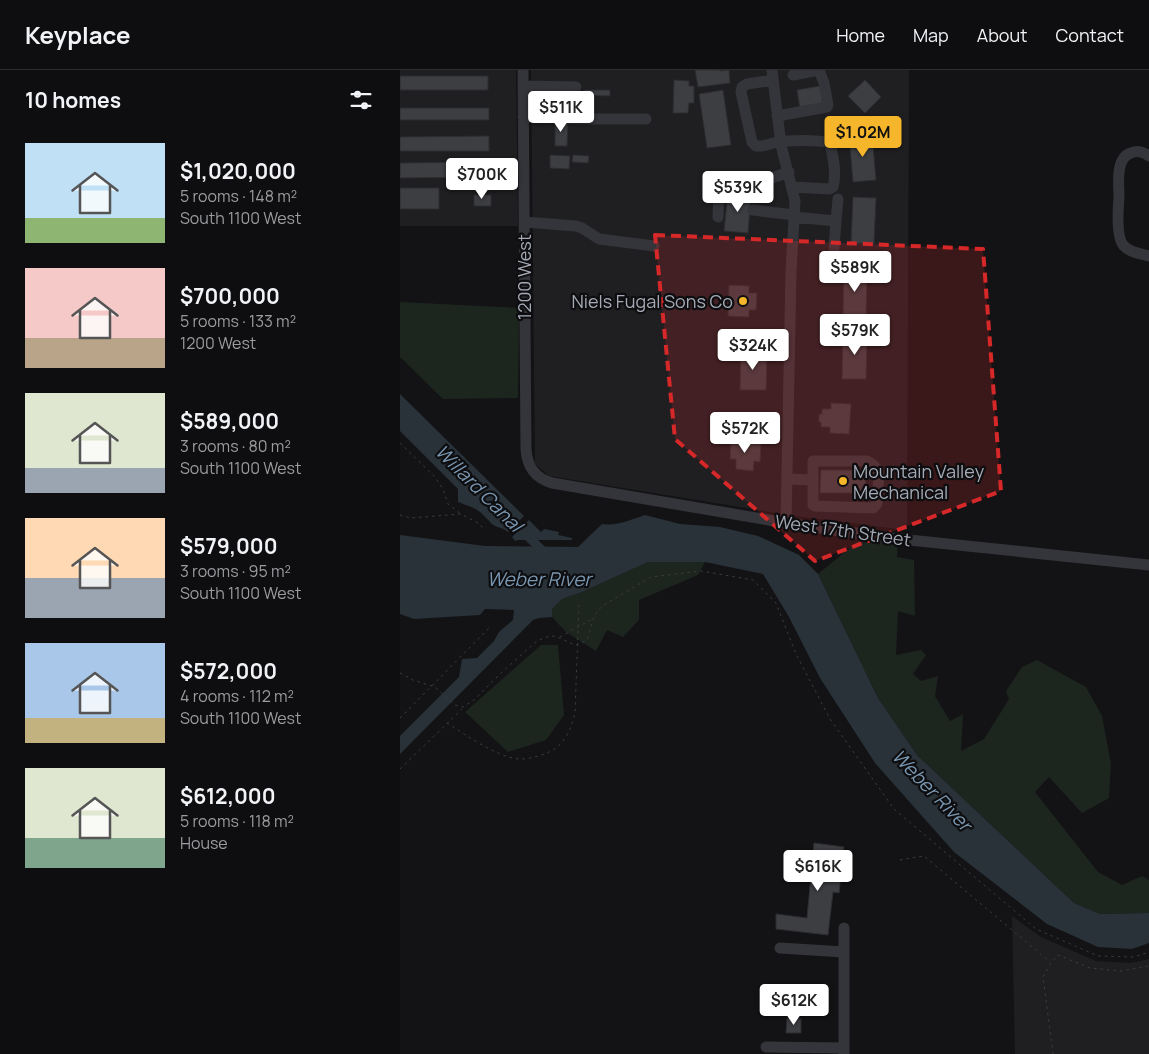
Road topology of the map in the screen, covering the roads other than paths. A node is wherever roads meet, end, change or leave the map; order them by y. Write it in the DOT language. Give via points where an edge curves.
graph roads {
  1 [pos="522,70"];
  2 [pos="819,70"];
  3 [pos="772,75"];
  4 [pos="793,75"];
  5 [pos="523,86"];
  6 [pos="576,87"];
  7 [pos="777,116"];
  8 [pos="523,117"];
  9 [pos="646,118"];
  10 [pos="780,141"];
  11 [pos="1149,156"];
  12 [pos="789,172"];
  13 [pos="793,187"];
  14 [pos="838,199"];
  15 [pos="753,210"];
  16 [pos="794,216"];
  17 [pos="718,217"];
  18 [pos="836,221"];
  19 [pos="524,222"];
  20 [pos="654,246"];
  21 [pos="834,248"];
  22 [pos="1149,256"];
  23 [pos="540,478"];
  24 [pos="787,479"];
  25 [pos="813,480"];
  26 [pos="786,523"];
  27 [pos="1149,565"];
  28 [pos="844,928"];
  29 [pos="780,948"];
  30 [pos="844,952"];
  31 [pos="766,1047"];
  32 [pos="844,1051"];
  1 -- 5 [label="street, 1200 West"];
  2 -- 4 [label="street"];
  2 -- 7 [label="street" via="827,107"];
  3 -- 7 [label="street"];
  3 -- 10 [label="street" via="747,84 741,92 752,142 766,147"];
  5 -- 6 [label="street"];
  5 -- 8 [label="street, 1200 West"];
  7 -- 10 [label="street"];
  8 -- 9 [label="street"];
  8 -- 19 [label="street, 1200 West"];
  10 -- 12 [label="street"];
  10 -- 13 [label="street" via="818,140 830,143 833,187"];
  11 -- 22 [label="street" via="1137,151 1126,155 1122,161 1118,218 1122,245"];
  12 -- 13 [label="street"];
  12 -- 17 [label="street" via="770,179 726,180 719,191"];
  13 -- 16 [label="street"];
  14 -- 18 [label="street"];
  15 -- 16 [label="street"];
  16 -- 18 [label="street"];
  16 -- 24 [label="street" via="790,272"];
  18 -- 21 [label="street"];
  19 -- 20 [label="street" via="576,226 599,239"];
  19 -- 23 [label="street, 1200 West" via="526,457 530,468"];
  23 -- 26 [label="street, West 17th Street" via="552,483"];
  24 -- 25 [label="street"];
  24 -- 26 [label="street"];
  25 -- 25 [label="street" via="813,461 867,461 877,468 878,504 873,508 815,506"];
  26 -- 27 [label="street, West 17th Street" via="890,538"];
  28 -- 30 [label="street"];
  29 -- 30 [label="street"];
  30 -- 32 [label="street"];
  31 -- 32 [label="street"];
}
